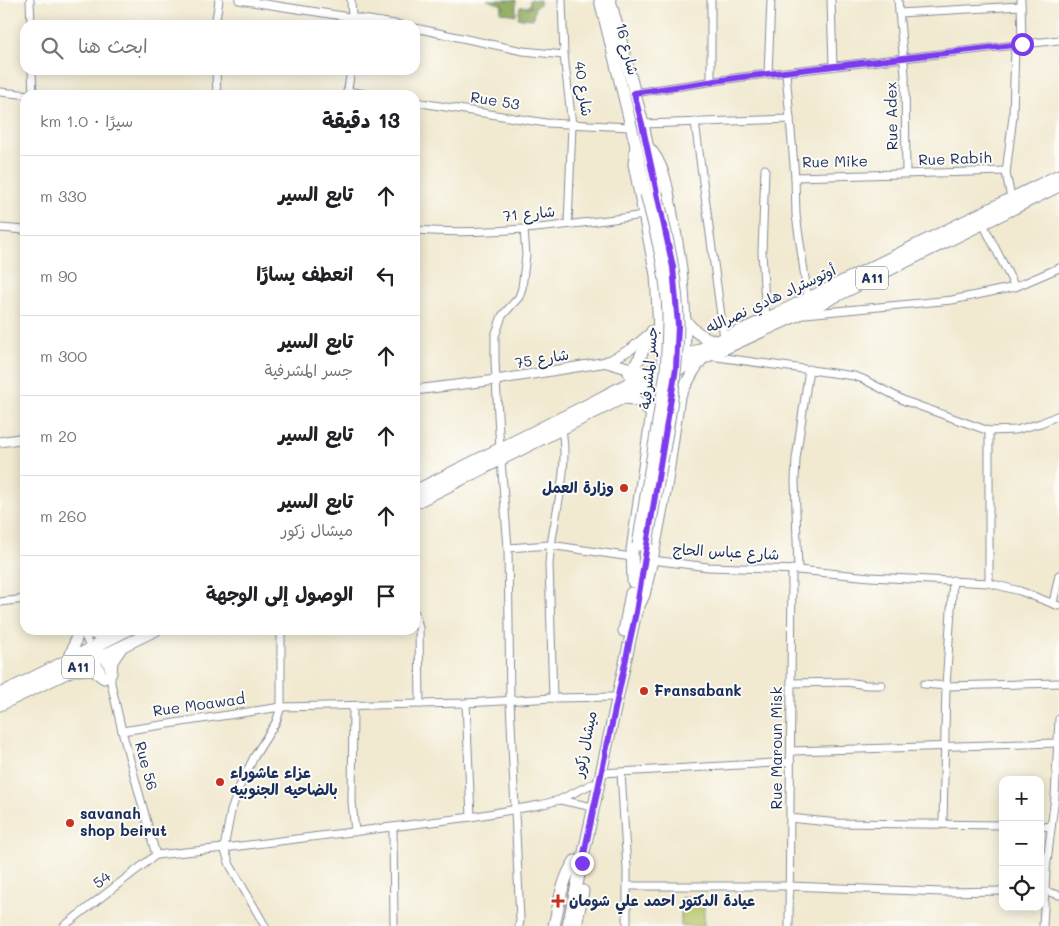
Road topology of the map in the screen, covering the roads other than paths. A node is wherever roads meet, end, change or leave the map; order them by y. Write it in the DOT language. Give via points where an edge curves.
graph roads {
  1 [pos="30,0"];
  2 [pos="219,0"];
  3 [pos="240,0"];
  4 [pos="351,0"];
  5 [pos="562,0"];
  6 [pos="600,0"];
  7 [pos="610,0"];
  8 [pos="711,0"];
  9 [pos="771,0"];
  10 [pos="831,0"];
  11 [pos="898,0"];
  12 [pos="1021,3"];
  13 [pos="899,13"];
  14 [pos="31,20"];
  15 [pos="216,20"];
  16 [pos="356,20"];
  17 [pos="420,29"];
  18 [pos="1059,40"];
  19 [pos="1018,45"];
  20 [pos="564,55"];
  21 [pos="904,58"];
  22 [pos="833,67"];
  23 [pos="786,73"];
  24 [pos="768,74"];
  25 [pos="32,75"];
  26 [pos="216,75"];
  27 [pos="350,75"];
  28 [pos="711,81"];
  29 [pos="32,90"];
  30 [pos="217,90"];
  31 [pos="348,90"];
  32 [pos="0,92"];
  33 [pos="634,93"];
  34 [pos="20,94"];
  35 [pos="420,103"];
  36 [pos="790,119"];
  37 [pos="695,122"];
  38 [pos="572,125"];
  39 [pos="637,125"];
  40 [pos="642,146"];
  41 [pos="765,168"];
  42 [pos="1006,171"];
  43 [pos="906,174"];
  44 [pos="1059,175"];
  45 [pos="795,177"];
  46 [pos="1059,186"];
  47 [pos="1011,198"];
  48 [pos="645,215"];
  49 [pos="568,224"];
  50 [pos="983,224"];
  51 [pos="0,228"];
  52 [pos="20,230"];
  53 [pos="420,230"];
  54 [pos="524,230"];
  55 [pos="1059,268"];
  56 [pos="1015,287"];
  57 [pos="808,299"];
  58 [pos="800,314"];
  59 [pos="766,319"];
  60 [pos="685,320"];
  61 [pos="655,327"];
  62 [pos="720,340"];
  63 [pos="685,355"];
  64 [pos="706,358"];
  65 [pos="607,362"];
  66 [pos="682,368"];
  67 [pos="632,369"];
  68 [pos="809,369"];
  69 [pos="661,372"];
  70 [pos="496,380"];
  71 [pos="420,389"];
  72 [pos="621,393"];
  73 [pos="679,398"];
  74 [pos="652,415"];
  75 [pos="1059,415"];
  76 [pos="562,429"];
  77 [pos="989,431"];
  78 [pos="20,439"];
  79 [pos="0,442"];
  80 [pos="646,450"];
  81 [pos="671,451"];
  82 [pos="500,455"];
  83 [pos="420,489"];
  84 [pos="420,500"];
  85 [pos="550,545"];
  86 [pos="508,548"];
  87 [pos="652,560"];
  88 [pos="636,565"];
  89 [pos="795,569"];
  90 [pos="1059,575"];
  91 [pos="954,580"];
  92 [pos="989,583"];
  93 [pos="20,600"];
  94 [pos="0,602"];
  95 [pos="1056,604"];
  96 [pos="636,612"];
  97 [pos="77,635"];
  98 [pos="90,635"];
  99 [pos="110,635"];
  100 [pos="146,635"];
  101 [pos="281,635"];
  102 [pos="419,635"];
  103 [pos="116,636"];
  104 [pos="94,646"];
  105 [pos="121,648"];
  106 [pos="100,658"];
  107 [pos="69,665"];
  108 [pos="109,678"];
  109 [pos="791,683"];
  110 [pos="1059,683"];
  111 [pos="924,684"];
  112 [pos="882,685"];
  113 [pos="946,686"];
  114 [pos="0,687"];
  115 [pos="15,687"];
  116 [pos="0,694"];
  117 [pos="614,697"];
  118 [pos="553,698"];
  119 [pos="510,701"];
  120 [pos="466,703"];
  121 [pos="420,704"];
  122 [pos="0,705"];
  123 [pos="353,706"];
  124 [pos="281,707"];
  125 [pos="1059,719"];
  126 [pos="122,731"];
  127 [pos="1057,742"];
  128 [pos="944,746"];
  129 [pos="791,751"];
  130 [pos="790,762"];
  131 [pos="602,773"];
  132 [pos="621,773"];
  133 [pos="592,784"];
  134 [pos="1057,796"];
  135 [pos="559,800"];
  136 [pos="588,806"];
  137 [pos="516,810"];
  138 [pos="471,817"];
  139 [pos="790,818"];
  140 [pos="943,824"];
  141 [pos="999,825"];
  142 [pos="1044,826"];
  143 [pos="1051,826"];
  144 [pos="393,828"];
  145 [pos="355,832"];
  146 [pos="224,848"];
  147 [pos="156,855"];
  148 [pos="579,862"];
  149 [pos="1044,883"];
  150 [pos="628,886"];
  151 [pos="789,886"];
  152 [pos="999,891"];
  153 [pos="1044,891"];
  154 [pos="1059,896"];
  155 [pos="1043,911"];
  156 [pos="64,926"];
  157 [pos="265,926"];
  158 [pos="394,926"];
  159 [pos="519,926"];
  160 [pos="554,926"];
  161 [pos="561,926"];
  162 [pos="568,926"];
  163 [pos="576,926"];
  164 [pos="628,926"];
  165 [pos="788,926"];
  166 [pos="1043,926"];
  1 -- 14 [label="street"];
  2 -- 15 [label="street"];
  3 -- 16 [label="street"];
  4 -- 16 [label="street"];
  5 -- 20 [label="street, شارع 40"];
  6 -- 39 [label="main road, شارع 16"];
  7 -- 33 [label="main road"];
  8 -- 28 [label="street"];
  9 -- 24 [label="street"];
  10 -- 22 [label="street"];
  11 -- 13 [label="street, Rue Adex"];
  12 -- 13 [label="street"];
  12 -- 19 [label="street"];
  13 -- 21 [label="street, Rue Adex"];
  17 -- 20 [label="street" via="523,51"];
  18 -- 19 [label="street"];
  19 -- 21 [label="street"];
  19 -- 42 [label="street"];
  20 -- 38 [label="street, شارع 40"];
  21 -- 22 [label="street"];
  21 -- 43 [label="street, Rue Adex"];
  22 -- 23 [label="street"];
  23 -- 24 [label="street"];
  23 -- 36 [label="street"];
  24 -- 28 [label="street"];
  25 -- 29 [label="street"];
  26 -- 30 [label="street"];
  27 -- 31 [label="street"];
  28 -- 33 [label="street"];
  32 -- 34 [label="street"];
  33 -- 39 [label="main road"];
  35 -- 38 [label="street, Rue 53"];
  36 -- 37 [label="street, شارع 40"];
  36 -- 45 [label="street"];
  37 -- 39 [label="street, شارع 40"];
  37 -- 62 [label="street"];
  38 -- 39 [label="street, شارع 40"];
  38 -- 49 [label="street"];
  39 -- 40 [label="main road"];
  40 -- 48 [label="main road" via="634,164"];
  40 -- 60 [label="main road" via="655,154 668,190 679,248"];
  40 -- 88 [label="main road, جسر المشرفية, bridge" via="673,267 678,325 676,368 643,545"];
  41 -- 59 [label="street" via="762,252"];
  42 -- 43 [label="street, Rue Rabih"];
  42 -- 47 [label="street"];
  43 -- 45 [label="street, Rue Mike"];
  44 -- 47 [label="main road, أوتوستراد هادي نصرالله / A11"];
  45 -- 57 [label="street" via="796,215"];
  46 -- 50 [label="main road, أوتوستراد هادي نصرالله / A11"];
  47 -- 57 [label="main road, أوتوستراد هادي نصرالله / A11"];
  48 -- 49 [label="street, شارع 71"];
  48 -- 61 [label="main road" via="656,275"];
  49 -- 54 [label="street, شارع 71"];
  50 -- 56 [label="street"];
  50 -- 58 [label="main road, أوتوستراد هادي نصرالله / A11"];
  51 -- 52 [label="street"];
  53 -- 54 [label="street, شارع 71" via="455,233"];
  54 -- 70 [label="street" via="526,255 522,288 519,297 502,316 495,336"];
  55 -- 56 [label="street"];
  56 -- 58 [label="street" via="952,300"];
  57 -- 59 [label="main road, أوتوستراد هادي نصرالله / A11"];
  58 -- 64 [label="main road, أوتوستراد هادي نصرالله / A11"];
  59 -- 62 [label="main road, أوتوستراد هادي نصرالله / A11"];
  60 -- 62 [label="main road" via="702,336"];
  60 -- 63 [label="main road"];
  61 -- 65 [label="street, شارع 75" via="631,349"];
  61 -- 67 [label="main road"];
  61 -- 69 [label="main road"];
  62 -- 63 [label="main road, أوتوستراد هادي نصرالله / A11"];
  63 -- 66 [label="main road"];
  63 -- 69 [label="main road, أوتوستراد هادي نصرالله / A11"];
  64 -- 66 [label="main road, أوتوستراد هادي نصرالله / A11"];
  64 -- 68 [label="street"];
  64 -- 73 [label="main road" via="694,370"];
  65 -- 67 [label="main road"];
  65 -- 70 [label="street, شارع 75"];
  66 -- 69 [label="main road"];
  67 -- 69 [label="main road"];
  67 -- 72 [label="main road"];
  68 -- 77 [label="street" via="859,378 905,401"];
  68 -- 89 [label="street, Rue Maroun Misk" via="794,482"];
  69 -- 72 [label="main road, أوتوستراد هادي نصرالله / A11"];
  69 -- 73 [label="main road" via="675,382"];
  69 -- 74 [label="main road"];
  70 -- 71 [label="street, شارع 75"];
  70 -- 82 [label="street"];
  72 -- 74 [label="main road" via="641,402"];
  72 -- 76 [label="main road, أوتوستراد هادي نصرالله / A11"];
  72 -- 82 [label="main road, أوتوستراد هادي نصرالله / A11"];
  73 -- 81 [label="main road"];
  74 -- 80 [label="main road"];
  75 -- 77 [label="street" via="1016,430"];
  76 -- 82 [label="main road, أوتوستراد هادي نصرالله / A11"];
  76 -- 85 [label="street" via="564,469"];
  77 -- 92 [label="street"];
  78 -- 79 [label="street"];
  80 -- 81 [label="main road" via="662,445"];
  80 -- 88 [label="main road"];
  81 -- 87 [label="main road"];
  82 -- 83 [label="main road, أوتوستراد هادي نصرالله / A11"];
  82 -- 84 [label="main road, أوتوستراد هادي نصرالله / A11"];
  82 -- 86 [label="street"];
  85 -- 86 [label="street"];
  85 -- 88 [label="street"];
  85 -- 118 [label="street"];
  86 -- 119 [label="street"];
  87 -- 89 [label="street, شارع عباس الحاج" via="708,567"];
  87 -- 96 [label="main road" via="644,596"];
  88 -- 96 [label="main road, ميشال زكور"];
  88 -- 117 [label="main road, ميشال زكور"];
  89 -- 91 [label="street, شارع عباس الحاج"];
  89 -- 109 [label="street, Rue Maroun Misk"];
  90 -- 95 [label="street"];
  91 -- 92 [label="street, شارع عباس الحاج"];
  91 -- 113 [label="street"];
  92 -- 95 [label="street, شارع عباس الحاج"];
  93 -- 94 [label="street"];
  96 -- 117 [label="main road, ميشال زكور"];
  97 -- 107 [label="main road"];
  98 -- 104 [label="street, Rue 56"];
  99 -- 103 [label="main road"];
  100 -- 105 [label="main road, A11"];
  101 -- 124 [label="street"];
  102 -- 121 [label="street"];
  103 -- 104 [label="main road, A11"];
  104 -- 106 [label="street, Rue 56"];
  104 -- 107 [label="main road, A11"];
  105 -- 106 [label="main road, A11"];
  105 -- 108 [label="main road" via="112,661"];
  106 -- 107 [label="main road, A11"];
  106 -- 108 [label="street, Rue 56"];
  107 -- 108 [label="main road" via="88,668"];
  107 -- 115 [label="main road, A11"];
  107 -- 122 [label="main road, A11"];
  108 -- 126 [label="street, Rue 56"];
  109 -- 112 [label="street"];
  109 -- 129 [label="street, Rue Maroun Misk"];
  110 -- 113 [label="street"];
  111 -- 113 [label="street"];
  113 -- 128 [label="street"];
  114 -- 115 [label="street"];
  115 -- 116 [label="main road, A11"];
  117 -- 118 [label="street, Rue Moawad"];
  117 -- 131 [label="main road, ميشال زكور"];
  117 -- 133 [label="main road, ميشال زكور"];
  118 -- 119 [label="street, Rue Moawad"];
  119 -- 120 [label="street, Rue Moawad"];
  119 -- 137 [label="street"];
  120 -- 121 [label="street, Rue Moawad"];
  120 -- 138 [label="street"];
  121 -- 123 [label="street, Rue Moawad"];
  123 -- 124 [label="street, Rue Moawad"];
  123 -- 145 [label="street" via="352,802"];
  124 -- 126 [label="street, Rue Moawad"];
  124 -- 146 [label="street" via="239,788"];
  125 -- 127 [label="street"];
  126 -- 147 [label="street, Rue 56"];
  127 -- 128 [label="street"];
  127 -- 134 [label="street"];
  128 -- 129 [label="street"];
  128 -- 140 [label="street"];
  129 -- 130 [label="street, Rue Maroun Misk"];
  130 -- 132 [label="street"];
  130 -- 139 [label="street, Rue Maroun Misk"];
  131 -- 132 [label="street"];
  131 -- 148 [label="main road, ميشال زكور"];
  132 -- 150 [label="street"];
  133 -- 135 [label="street"];
  133 -- 136 [label="main road, ميشال زكور"];
  134 -- 143 [label="street"];
  135 -- 136 [label="street"];
  135 -- 137 [label="street"];
  136 -- 148 [label="main road, ميشال زكور"];
  137 -- 138 [label="street"];
  137 -- 159 [label="street"];
  138 -- 144 [label="street"];
  139 -- 140 [label="street"];
  139 -- 151 [label="street, Rue Maroun Misk"];
  140 -- 141 [label="street"];
  142 -- 143 [label="street"];
  143 -- 149 [label="street"];
  144 -- 145 [label="street"];
  144 -- 158 [label="street"];
  145 -- 146 [label="street"];
  146 -- 147 [label="street"];
  146 -- 157 [label="street" via="230,865"];
  147 -- 156 [label="street, 54"];
  148 -- 160 [label="main road" via="568,872 564,882"];
  148 -- 161 [label="main road, ميشال زكور"];
  148 -- 162 [label="main road, ميشال زكور"];
  148 -- 163 [label="main road" via="582,895"];
  150 -- 151 [label="street"];
  150 -- 164 [label="street"];
  151 -- 152 [label="street"];
  151 -- 165 [label="street, Rue Maroun Misk"];
  153 -- 154 [label="street"];
  155 -- 166 [label="street"];
}
